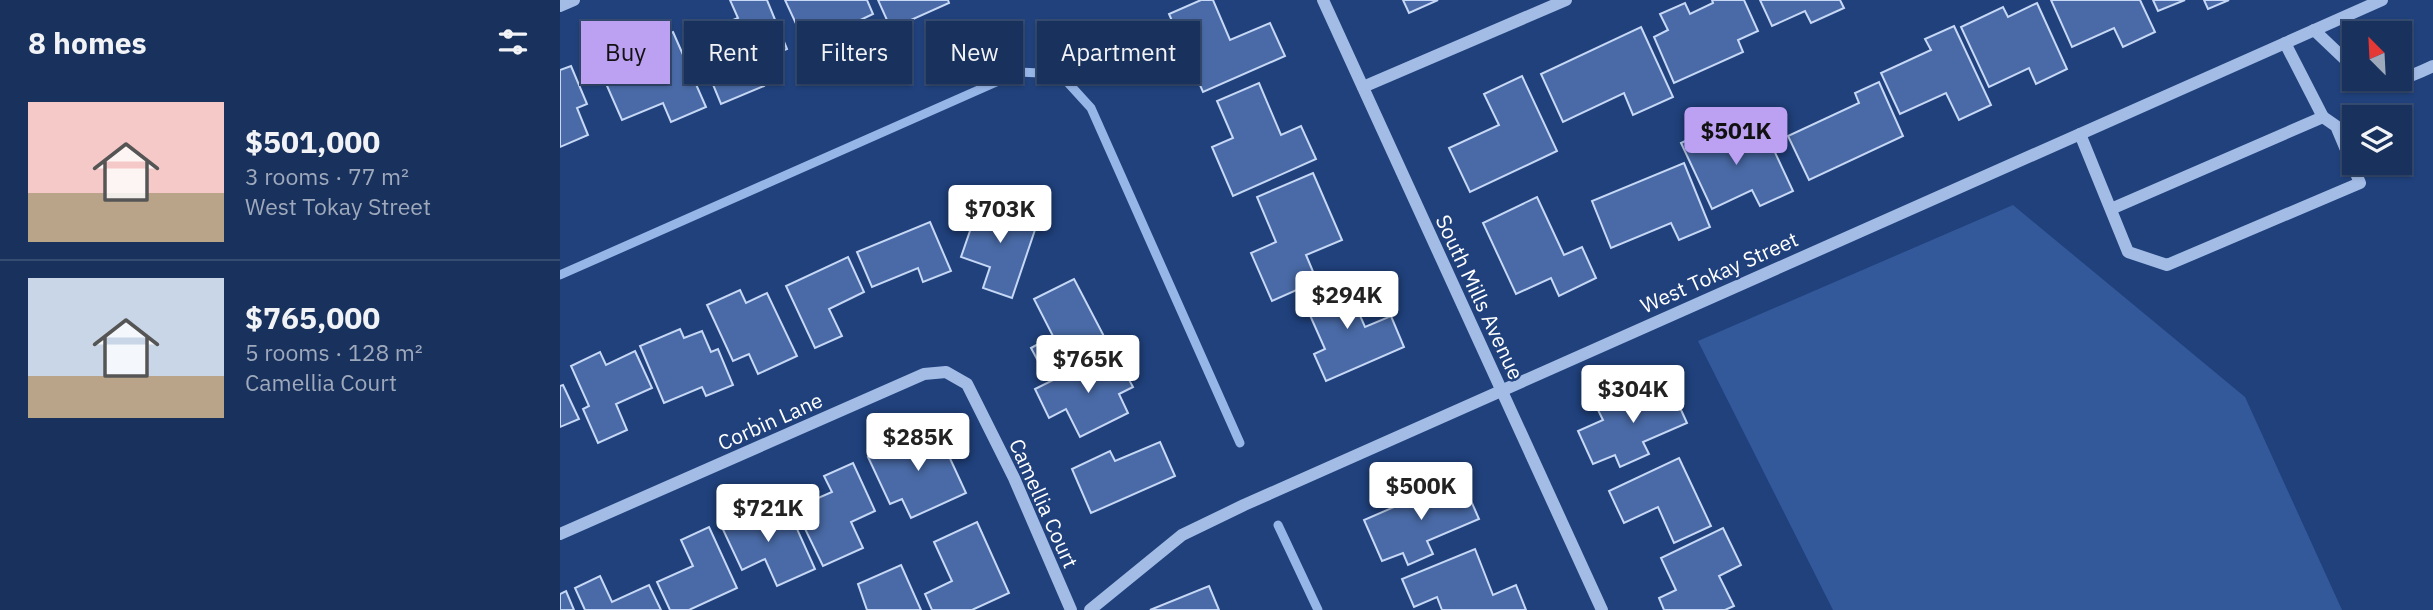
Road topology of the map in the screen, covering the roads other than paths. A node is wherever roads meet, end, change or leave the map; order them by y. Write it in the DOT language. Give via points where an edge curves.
graph roads {
  1 [pos="574,0"];
  2 [pos="1323,0"];
  3 [pos="1566,0"];
  4 [pos="2382,0"];
  5 [pos="560,6"];
  6 [pos="2314,30"];
  7 [pos="2285,43"];
  8 [pos="2342,57"];
  9 [pos="2433,66"];
  10 [pos="2412,74"];
  11 [pos="1363,87"];
  12 [pos="2323,117"];
  13 [pos="2080,134"];
  14 [pos="2110,209"];
  15 [pos="1501,389"];
  16 [pos="981,412"];
  17 [pos="560,534"];
  18 [pos="1071,610"];
  19 [pos="1090,610"];
  20 [pos="1602,610"];
  1 -- 5 [label="street"];
  2 -- 11 [label="street, South Mills Avenue"];
  3 -- 11 [label="street"];
  4 -- 6 [label="street, West Tokay Street"];
  6 -- 7 [label="street, West Tokay Street"];
  6 -- 8 [label="street"];
  7 -- 12 [label="street"];
  7 -- 13 [label="street, West Tokay Street"];
  9 -- 10 [label="street"];
  11 -- 15 [label="street, South Mills Avenue"];
  12 -- 14 [label="street"];
  12 -- 14 [label="street" via="2336,126 2360,183 2166,265 2128,253"];
  13 -- 14 [label="street"];
  13 -- 15 [label="street, West Tokay Street"];
  15 -- 19 [label="street, West Tokay Street" via="1182,535"];
  15 -- 20 [label="street, South Mills Avenue"];
  16 -- 17 [label="street, Corbin Lane" via="967,384 946,372 924,374"];
  16 -- 18 [label="street, Camellia Court"];
}
